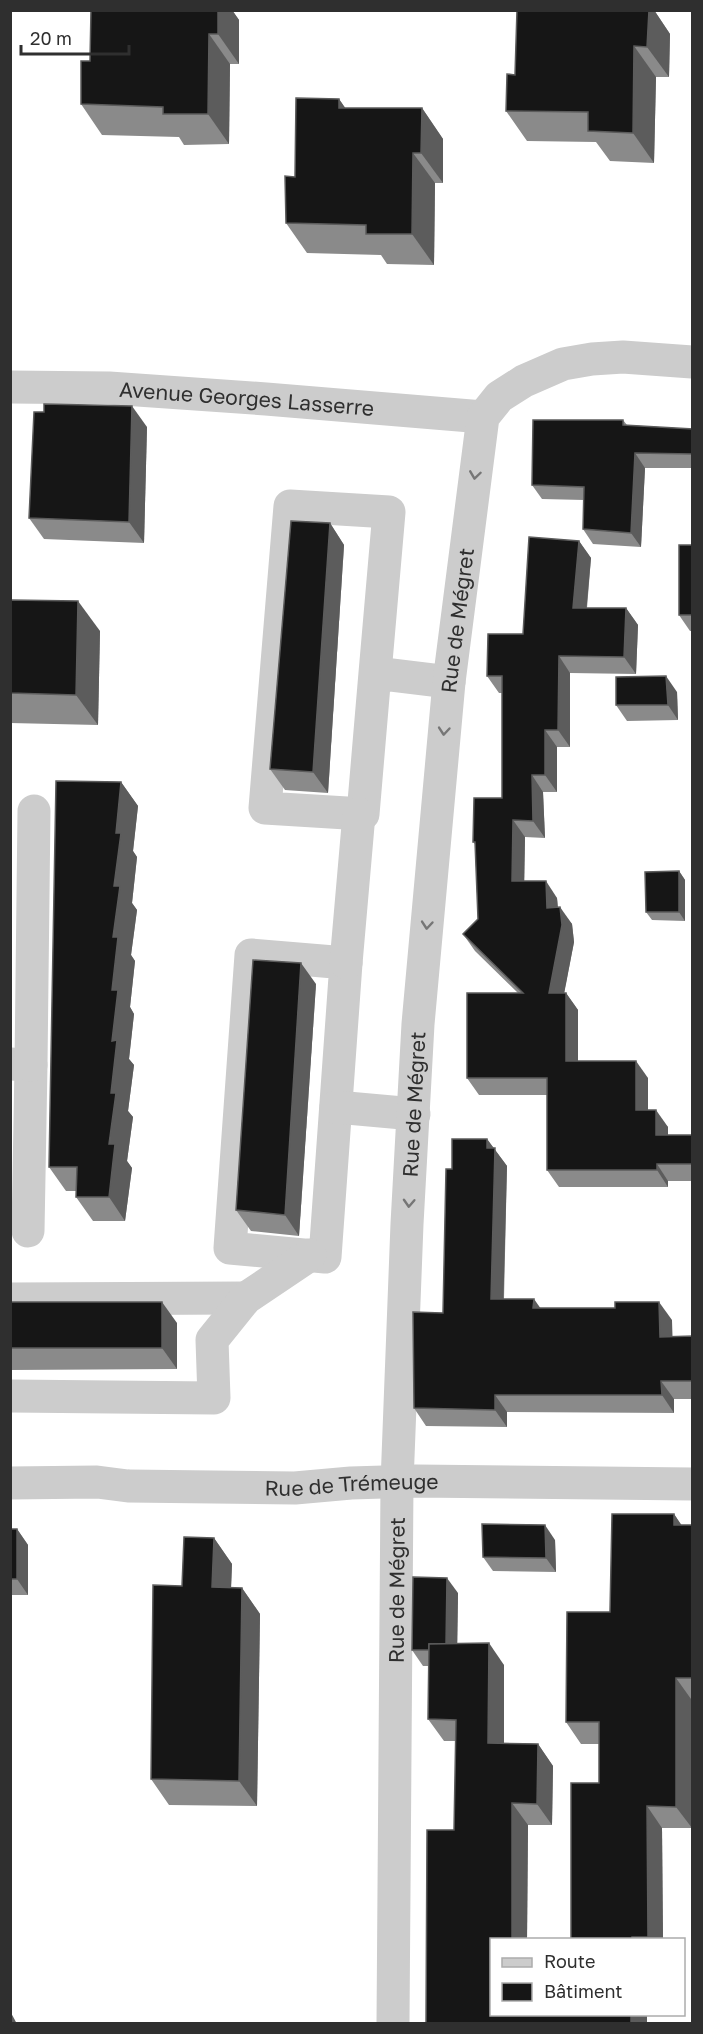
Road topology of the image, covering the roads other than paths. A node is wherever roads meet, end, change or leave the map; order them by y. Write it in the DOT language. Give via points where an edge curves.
graph roads {
  1 [pos="693,362"];
  2 [pos="10,387"];
  3 [pos="483,417"];
  4 [pos="375,674"];
  5 [pos="448,682"];
  6 [pos="34,811"];
  7 [pos="358,814"];
  8 [pos="346,963"];
  9 [pos="21,1064"];
  10 [pos="336,1107"];
  11 [pos="414,1114"];
  12 [pos="28,1231"];
  13 [pos="310,1255"];
  14 [pos="246,1298"];
  15 [pos="10,1299"];
  16 [pos="10,1395"];
  17 [pos="10,1483"];
  18 [pos="397,1483"];
  19 [pos="693,1484"];
  20 [pos="393,2024"];
  1 -- 3 [label="street" via="623,357 563,364 499,397"];
  2 -- 3 [label="street, Avenue Georges Lasserre" via="109,388"];
  3 -- 5 [label="street, Rue de Mégret, one-way"];
  4 -- 5 [label="street"];
  4 -- 7 [label="street" via="363,814"];
  4 -- 7 [label="street" via="389,512 290,506 266,808"];
  5 -- 11 [label="street, Rue de Mégret, one-way" via="418,1024"];
  6 -- 9 [label="street"];
  7 -- 8 [label="street"];
  8 -- 10 [label="street"];
  8 -- 13 [label="street" via="251,955 230,1248"];
  9 -- 12 [label="street"];
  10 -- 11 [label="street"];
  10 -- 13 [label="street" via="325,1257"];
  11 -- 18 [label="street, Rue de Mégret, one-way"];
  13 -- 14 [label="street"];
  14 -- 15 [label="street"];
  14 -- 16 [label="street" via="212,1340 214,1398"];
  17 -- 18 [label="street, Rue de Trémeuge" via="283,1488"];
  18 -- 19 [label="street, Rue de Trémeuge"];
  18 -- 20 [label="street, Rue de Mégret"];
}
